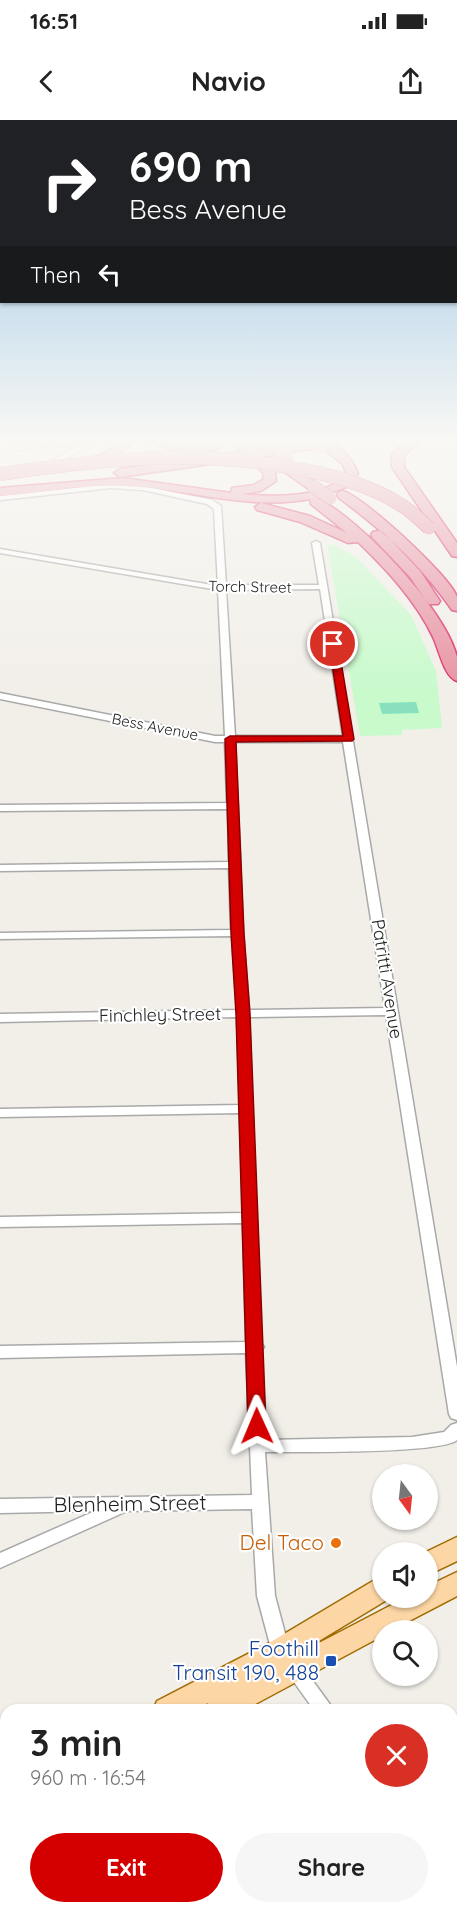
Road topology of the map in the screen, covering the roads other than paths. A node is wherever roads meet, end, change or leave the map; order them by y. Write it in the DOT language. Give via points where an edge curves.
graph roads {
  1 [pos="219,525"];
  2 [pos="320,525"];
  3 [pos="346,525"];
  4 [pos="367,525"];
  5 [pos="380,525"];
  6 [pos="425,525"];
  7 [pos="434,525"];
  8 [pos="316,543"];
  9 [pos="0,551"];
  10 [pos="454,558"];
  11 [pos="391,570"];
  12 [pos="324,587"];
  13 [pos="222,588"];
  14 [pos="457,607"];
  15 [pos="457,658"];
  16 [pos="457,676"];
  17 [pos="0,696"];
  18 [pos="230,739"];
  19 [pos="349,739"];
  20 [pos="232,806"];
  21 [pos="0,808"];
  22 [pos="234,865"];
  23 [pos="0,868"];
  24 [pos="237,933"];
  25 [pos="0,936"];
  26 [pos="392,1011"];
  27 [pos="243,1014"];
  28 [pos="0,1017"];
  29 [pos="246,1109"];
  30 [pos="0,1113"];
  31 [pos="250,1218"];
  32 [pos="0,1222"];
  33 [pos="256,1347"];
  34 [pos="0,1352"];
  35 [pos="457,1414"];
  36 [pos="453,1433"];
  37 [pos="257,1446"];
  38 [pos="261,1502"];
  39 [pos="128,1504"];
  40 [pos="0,1506"];
  41 [pos="457,1548"];
  42 [pos="438,1558"];
  43 [pos="0,1562"];
  44 [pos="457,1583"];
  45 [pos="372,1596"];
  46 [pos="287,1660"];
  47 [pos="181,1704"];
  48 [pos="226,1704"];
  49 [pos="320,1704"];
  1 -- 13 [label="street"];
  2 -- 11 [label="highway" via="359,544"];
  3 -- 11 [label="highway"];
  4 -- 15 [label="highway" via="415,574 442,618"];
  5 -- 14 [label="highway" via="415,553"];
  6 -- 10 [label="highway, bridge"];
  7 -- 10 [label="highway"];
  8 -- 12 [label="street, Patritti Avenue"];
  9 -- 13 [label="street, Torch Street"];
  11 -- 16 [label="highway" via="433,623"];
  12 -- 13 [label="street, Torch Street"];
  12 -- 19 [label="street, Patritti Avenue"];
  13 -- 18 [label="street"];
  17 -- 18 [label="street, Bess Avenue"];
  18 -- 19 [label="street, Bess Avenue"];
  18 -- 20 [label="street"];
  19 -- 26 [label="street, Patritti Avenue"];
  20 -- 21 [label="street"];
  20 -- 22 [label="street"];
  22 -- 23 [label="street"];
  22 -- 24 [label="street"];
  24 -- 25 [label="street"];
  24 -- 27 [label="street"];
  26 -- 27 [label="street, Finchley Street"];
  26 -- 35 [label="street, Patritti Avenue"];
  27 -- 28 [label="street, Finchley Street"];
  27 -- 29 [label="street"];
  29 -- 30 [label="street"];
  29 -- 31 [label="street"];
  31 -- 32 [label="street"];
  31 -- 33 [label="street"];
  33 -- 34 [label="street"];
  33 -- 37 [label="street"];
  36 -- 37 [label="street" via="412,1443"];
  37 -- 38 [label="street"];
  38 -- 39 [label="street, Blenheim Street"];
  38 -- 46 [label="street" via="266,1596"];
  39 -- 40 [label="street, Blenheim Street"];
  39 -- 43 [label="street"];
  41 -- 42 [label="main road"];
  44 -- 46 [label="main road"];
  45 -- 46 [label="main road"];
  46 -- 47 [label="main road"];
  46 -- 48 [label="main road"];
  46 -- 49 [label="street"];
}
